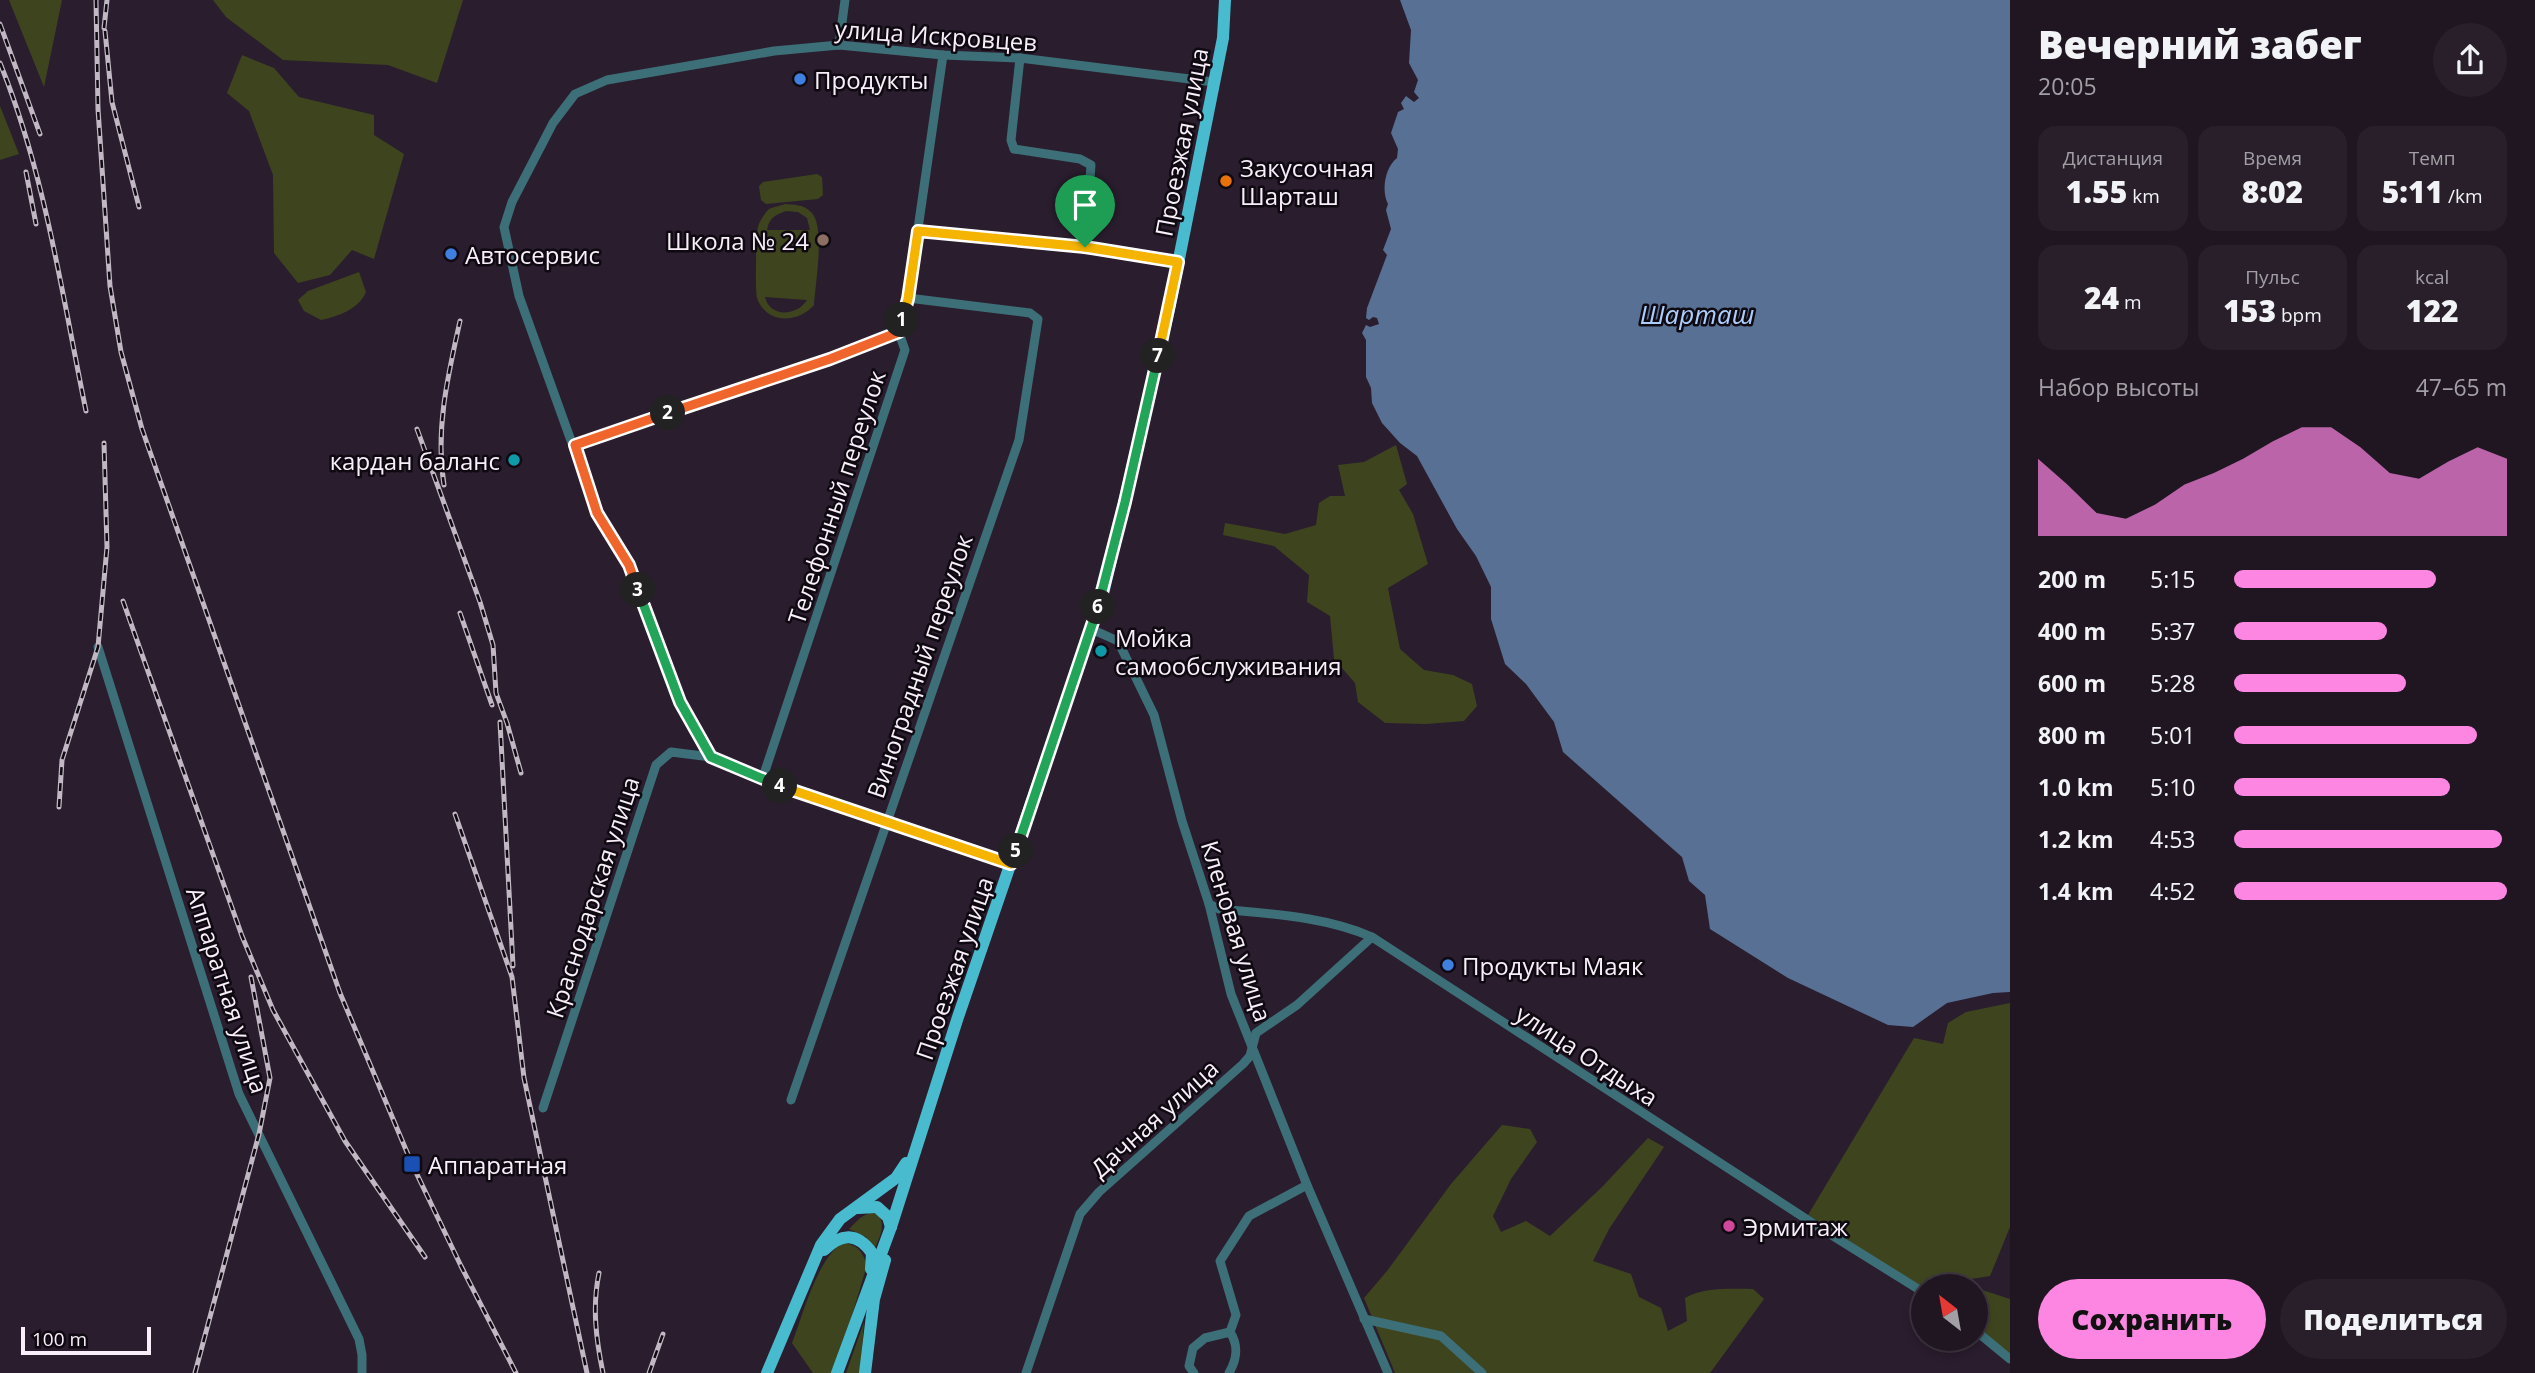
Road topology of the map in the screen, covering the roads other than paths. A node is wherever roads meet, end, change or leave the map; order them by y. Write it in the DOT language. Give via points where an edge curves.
graph roads {
  1 [pos="845,0"];
  2 [pos="1224,0"];
  3 [pos="839,45"];
  4 [pos="943,55"];
  5 [pos="1020,58"];
  6 [pos="1214,82"];
  7 [pos="918,231"];
  8 [pos="1085,247"];
  9 [pos="1178,262"];
  10 [pos="908,299"];
  11 [pos="899,332"];
  12 [pos="575,445"];
  13 [pos="1091,629"];
  14 [pos="98,647"];
  15 [pos="711,757"];
  16 [pos="762,780"];
  17 [pos="886,821"];
  18 [pos="1011,864"];
  19 [pos="1209,904"];
  20 [pos="1372,937"];
  21 [pos="1253,1045"];
  22 [pos="791,1100"];
  23 [pos="543,1108"];
  24 [pos="918,1141"];
  25 [pos="1307,1185"];
  26 [pos="852,1210"];
  27 [pos="888,1233"];
  28 [pos="812,1264"];
  29 [pos="1911,1285"];
  30 [pos="867,1289"];
  31 [pos="1364,1319"];
  32 [pos="1230,1332"];
  33 [pos="1988,1341"];
  34 [pos="2010,1359"];
  35 [pos="362,1373"];
  36 [pos="767,1373"];
  37 [pos="837,1373"];
  38 [pos="866,1373"];
  39 [pos="1026,1373"];
  40 [pos="1194,1373"];
  41 [pos="1229,1373"];
  42 [pos="1388,1373"];
  43 [pos="1482,1373"];
  1 -- 3 [label="street"];
  2 -- 6 [label="main road, Проезжая улица" via="1223,38"];
  3 -- 4 [label="street, улица Искровцев"];
  3 -- 12 [label="street, улица Искровцев" via="774,51 607,80 575,94 553,123 504,227 519,296"];
  4 -- 5 [label="street, улица Искровцев"];
  4 -- 7 [label="street, Телефонный переулок"];
  5 -- 6 [label="street, улица Искровцев"];
  5 -- 8 [label="street" via="1011,140 1014,149 1080,159 1091,165"];
  6 -- 9 [label="main road, Проезжая улица"];
  7 -- 8 [label="street"];
  7 -- 10 [label="street, Телефонный переулок"];
  8 -- 9 [label="street"];
  9 -- 13 [label="main road, Проезжая улица" via="1125,502"];
  10 -- 11 [label="street, Телефонный переулок"];
  10 -- 17 [label="street, Виноградный переулок" via="1030,313 1038,319 1019,440"];
  11 -- 12 [label="street"];
  11 -- 16 [label="street, Телефонный переулок" via="905,350"];
  12 -- 15 [label="street" via="597,513 629,565 680,702"];
  13 -- 18 [label="main road, Проезжая улица"];
  13 -- 19 [label="street, Кленовая улица" via="1118,641 1154,715"];
  14 -- 35 [label="street, Аппаратная улица" via="239,1094 359,1339"];
  15 -- 16 [label="street, Краснодарская улица"];
  15 -- 23 [label="street, Краснодарская улица" via="671,752 656,765"];
  16 -- 17 [label="street, Краснодарская улица"];
  17 -- 18 [label="street, Краснодарская улица"];
  17 -- 22 [label="street, Виноградный переулок"];
  18 -- 24 [label="main road, Проезжая улица"];
  19 -- 20 [label="street, улица Отдыха" via="1219,909 1294,916"];
  19 -- 21 [label="street, Кленовая улица" via="1231,994"];
  20 -- 21 [label="street, Дачная улица" via="1297,1005 1256,1033"];
  20 -- 29 [label="street, улица Отдыха"];
  21 -- 25 [label="street, Кленовая улица"];
  21 -- 39 [label="street, Дачная улица" via="1243,1064 1080,1214"];
  24 -- 26 [label="main road" via="896,1178"];
  24 -- 27 [label="main road, Проезжая улица"];
  25 -- 31 [label="street, Кленовая улица"];
  25 -- 32 [label="street" via="1250,1216 1220,1261 1236,1315"];
  26 -- 27 [label="main road" via="877,1207 888,1217"];
  26 -- 28 [label="main road" via="834,1225"];
  27 -- 30 [label="main road, Проезжая улица"];
  27 -- 38 [label="main road" via="885,1263 873,1301"];
  28 -- 30 [label="main road" via="837,1239 854,1237 872,1253"];
  28 -- 36 [label="main road"];
  30 -- 37 [label="main road, Проезжая улица"];
  31 -- 42 [label="street, Кленовая улица"];
  31 -- 43 [label="street" via="1441,1336"];
  32 -- 40 [label="street" via="1205,1338 1192,1348 1189,1366"];
  32 -- 41 [label="street" via="1237,1349"];
  33 -- 34 [label="street"];
}
